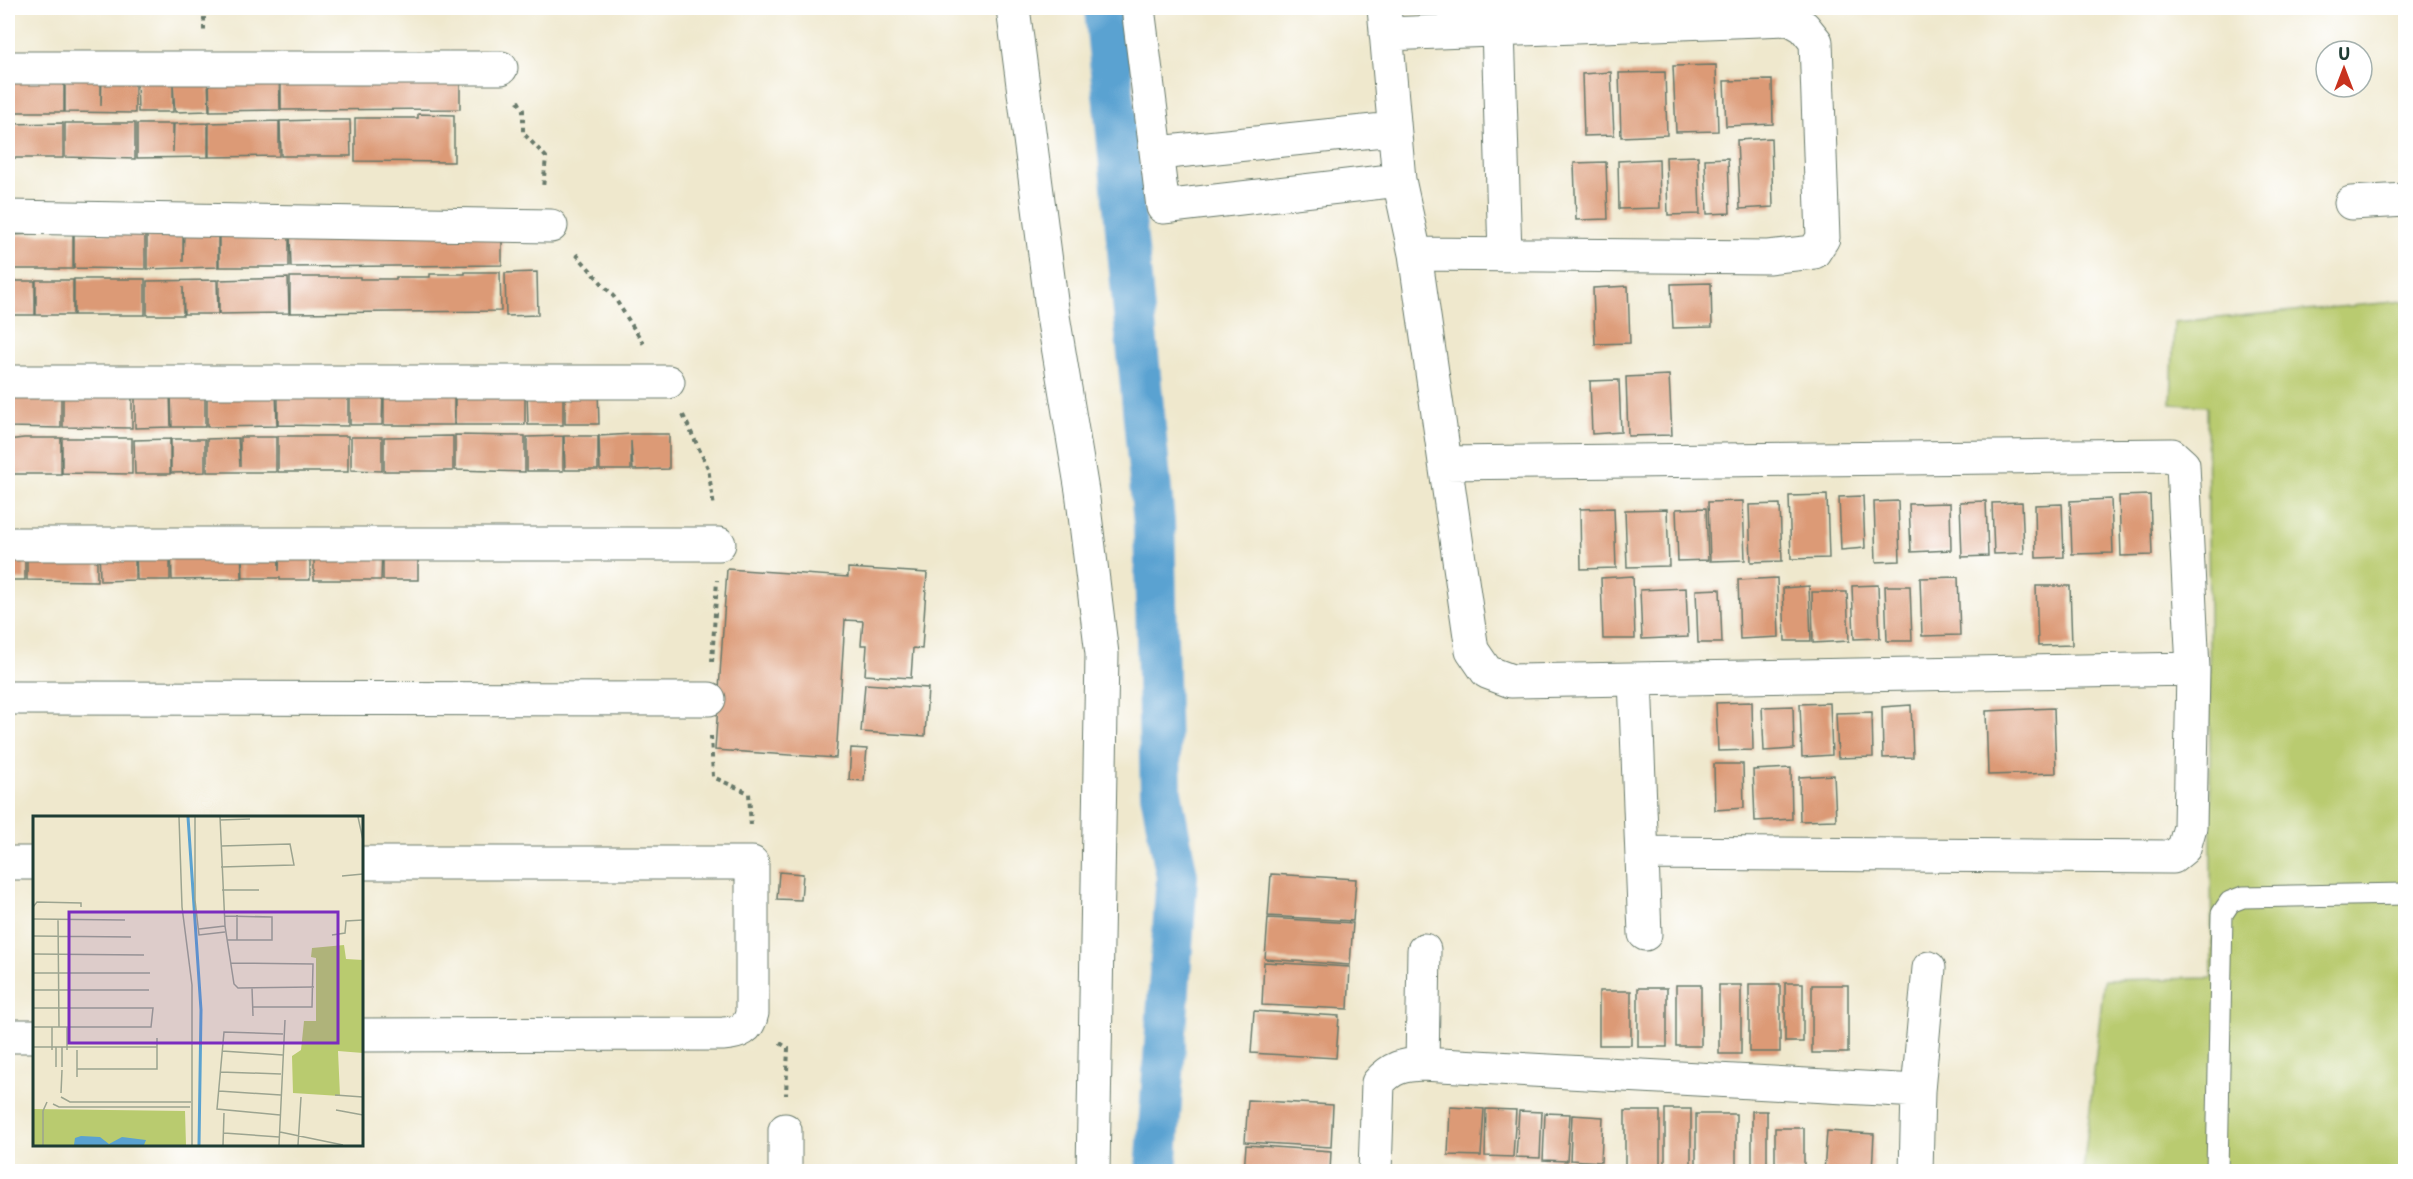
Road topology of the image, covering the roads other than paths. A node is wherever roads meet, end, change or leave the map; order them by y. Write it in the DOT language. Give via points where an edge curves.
graph roads {
  1 [pos="1013,8"];
  2 [pos="1138,8"];
  3 [pos="1385,21"];
  4 [pos="1498,29"];
  5 [pos="501,68"];
  6 [pos="8,69"];
  7 [pos="1393,129"];
  8 [pos="1158,153"];
  9 [pos="1399,180"];
  10 [pos="2406,200"];
  11 [pos="2351,203"];
  12 [pos="8,217"];
  13 [pos="551,226"];
  14 [pos="1415,254"];
  15 [pos="1505,254"];
  16 [pos="8,382"];
  17 [pos="668,382"];
  18 [pos="1444,463"];
  19 [pos="8,544"];
  20 [pos="719,544"];
  21 [pos="2193,669"];
  22 [pos="1635,679"];
  23 [pos="8,698"];
  24 [pos="709,699"];
  25 [pos="1642,853"];
  26 [pos="8,862"];
  27 [pos="33,862"];
  28 [pos="363,862"];
  29 [pos="2406,894"];
  30 [pos="1645,934"];
  31 [pos="1424,950"];
  32 [pos="1929,968"];
  33 [pos="363,1035"];
  34 [pos="8,1036"];
  35 [pos="33,1036"];
  36 [pos="1422,1064"];
  37 [pos="1918,1091"];
  38 [pos="785,1130"];
  39 [pos="785,1172"];
  40 [pos="1093,1172"];
  41 [pos="1375,1172"];
  42 [pos="1916,1172"];
  43 [pos="2217,1172"];
  1 -- 40 [label="street" via="1102,654"];
  2 -- 8 [label="street"];
  3 -- 4 [label="street"];
  3 -- 7 [label="street"];
  4 -- 15 [label="street"];
  4 -- 15 [label="street" via="1790,19 1804,27 1816,42 1823,238 1814,252 1768,257"];
  5 -- 6 [label="street"];
  7 -- 8 [label="street"];
  7 -- 9 [label="street"];
  8 -- 9 [label="street" via="1163,207"];
  9 -- 14 [label="street"];
  10 -- 11 [label="street"];
  12 -- 13 [label="street"];
  14 -- 15 [label="street"];
  14 -- 18 [label="street"];
  16 -- 17 [label="street"];
  18 -- 21 [label="street" via="2172,455 2183,465"];
  18 -- 22 [label="street" via="1472,650 1487,672 1511,681"];
  19 -- 20 [label="street"];
  21 -- 22 [label="street"];
  21 -- 25 [label="street" via="2190,827 2184,848 2173,857"];
  22 -- 25 [label="street"];
  23 -- 24 [label="street"];
  25 -- 30 [label="street"];
  26 -- 27 [label="street"];
  28 -- 33 [label="street" via="752,862 752,1013 750,1022 734,1034"];
  29 -- 43 [label="lane" via="2243,897 2229,902 2222,914"];
  31 -- 36 [label="street"];
  32 -- 37 [label="street"];
  34 -- 35 [label="street"];
  36 -- 37 [label="street"];
  36 -- 41 [label="street" via="1400,1065 1378,1083"];
  37 -- 42 [label="street"];
  38 -- 39 [label="street"];
}
